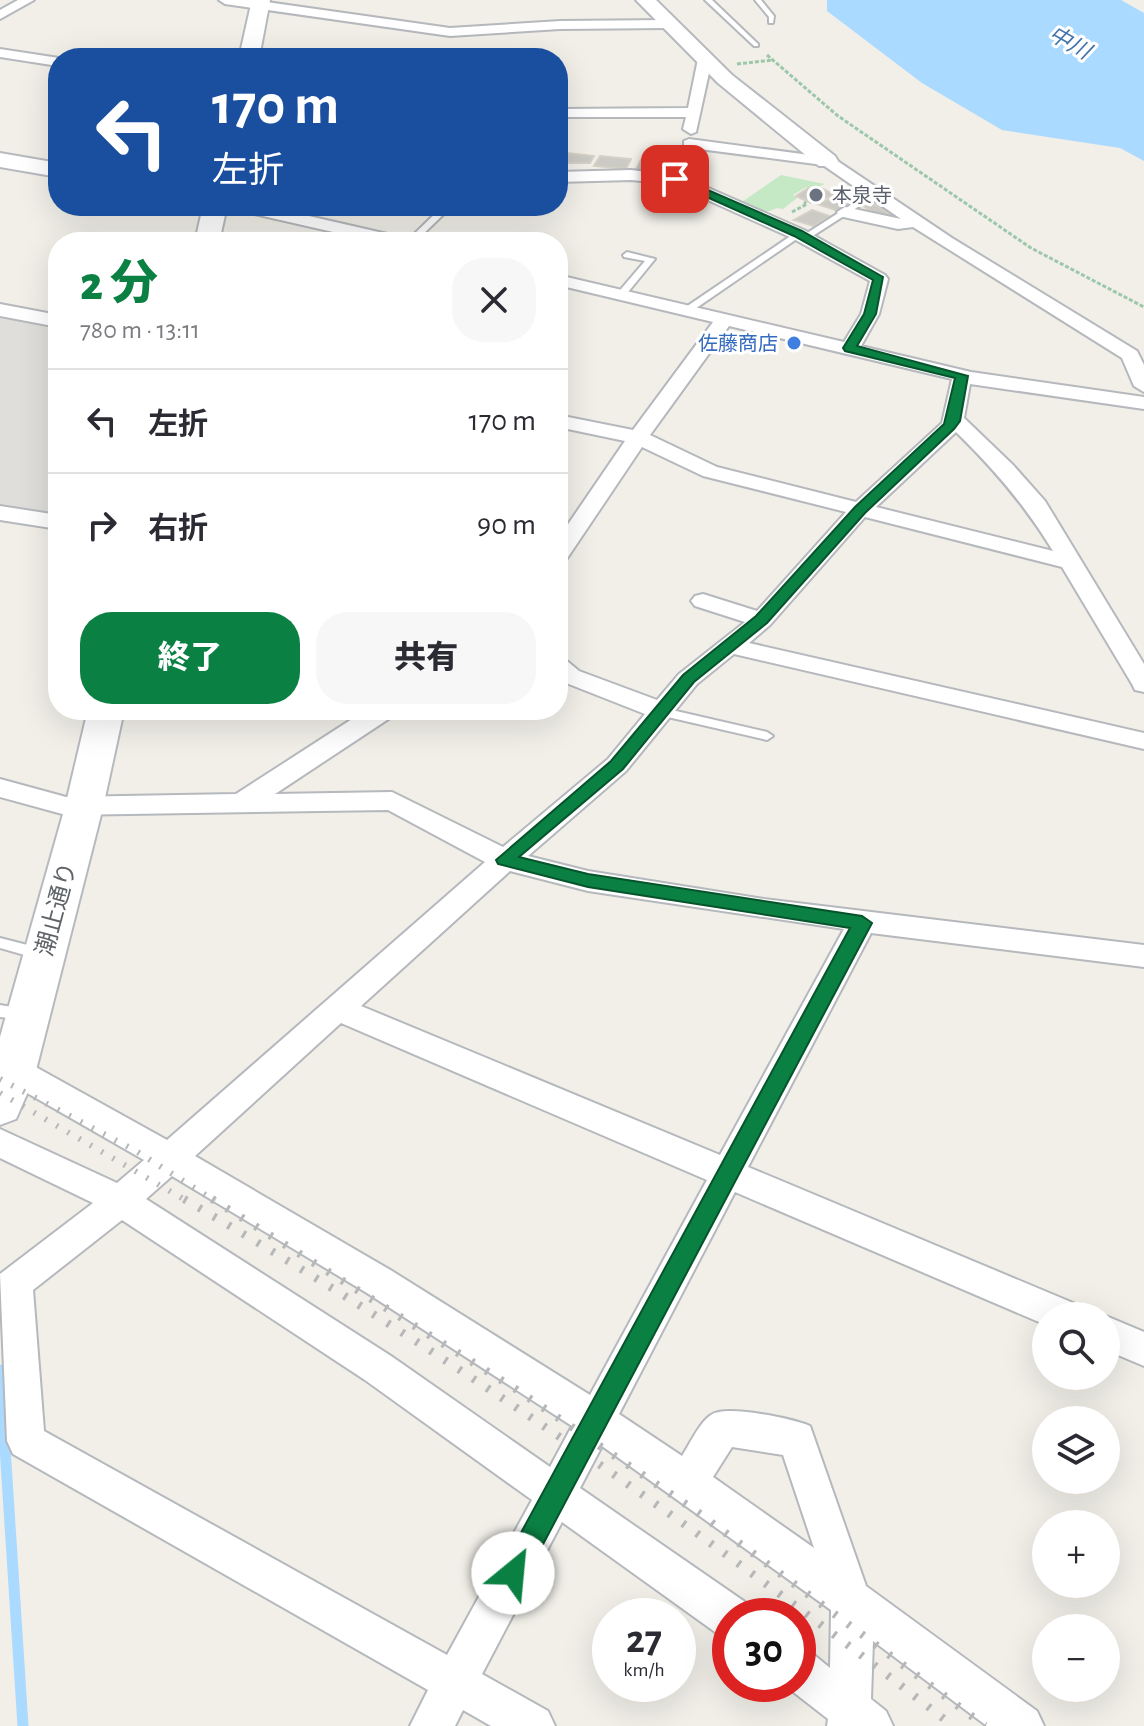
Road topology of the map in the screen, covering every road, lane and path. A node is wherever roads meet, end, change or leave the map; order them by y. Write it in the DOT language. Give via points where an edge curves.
graph roads {
  1 [pos="28,0"];
  2 [pos="225,0"];
  3 [pos="645,0"];
  4 [pos="708,0"];
  5 [pos="758,0"];
  6 [pos="260,2"];
  7 [pos="0,15"];
  8 [pos="771,22"];
  9 [pos="668,24"];
  10 [pos="756,45"];
  11 [pos="251,48"];
  12 [pos="0,53"];
  13 [pos="705,59"];
  14 [pos="48,60"];
  15 [pos="693,112"];
  16 [pos="568,113"];
  17 [pos="689,144"];
  18 [pos="0,160"];
  19 [pos="827,161"];
  20 [pos="48,168"];
  21 [pos="568,177"];
  22 [pos="675,179"];
  23 [pos="874,194"];
  24 [pos="845,212"];
  25 [pos="286,216"];
  26 [pos="437,216"];
  27 [pos="916,223"];
  28 [pos="356,232"];
  29 [pos="421,232"];
  30 [pos="801,236"];
  31 [pos="627,255"];
  32 [pos="568,282"];
  33 [pos="621,295"];
  34 [pos="1144,307"];
  35 [pos="0,310"];
  36 [pos="686,311"];
  37 [pos="48,319"];
  38 [pos="724,320"];
  39 [pos="850,348"];
  40 [pos="1137,358"];
  41 [pos="962,376"];
  42 [pos="1144,386"];
  43 [pos="1144,403"];
  44 [pos="953,421"];
  45 [pos="568,423"];
  46 [pos="638,437"];
  47 [pos="860,510"];
  48 [pos="0,513"];
  49 [pos="48,520"];
  50 [pos="568,540"];
  51 [pos="1071,562"];
  52 [pos="703,601"];
  53 [pos="762,620"];
  54 [pos="727,645"];
  55 [pos="568,674"];
  56 [pos="1144,684"];
  57 [pos="663,712"];
  58 [pos="104,720"];
  59 [pos="369,720"];
  60 [pos="767,736"];
  61 [pos="1144,741"];
  62 [pos="0,788"];
  63 [pos="239,804"];
  64 [pos="84,807"];
  65 [pos="505,860"];
  66 [pos="862,923"];
  67 [pos="0,943"];
  68 [pos="44,954"];
  69 [pos="1144,956"];
  70 [pos="336,1008"];
  71 [pos="13,1013"];
  72 [pos="6,1088"];
  73 [pos="0,1143"];
  74 [pos="172,1157"];
  75 [pos="728,1172"];
  76 [pos="121,1201"];
  77 [pos="3,1292"];
  78 [pos="1032,1302"];
  79 [pos="1120,1339"];
  80 [pos="1144,1349"];
  81 [pos="594,1419"];
  82 [pos="686,1483"];
  83 [pos="556,1491"];
  84 [pos="849,1597"];
  85 [pos="712,1604"];
  86 [pos="456,1682"];
  87 [pos="816,1685"];
  88 [pos="857,1720"];
  89 [pos="432,1726"];
  90 [pos="533,1726"];
  91 [pos="1022,1726"];
  1 -- 7 [label="street"];
  2 -- 6 [label="street"];
  3 -- 9 [label="street"];
  4 -- 10 [label="lane"];
  5 -- 8 [label="lane"];
  6 -- 9 [label="street" via="450,32"];
  6 -- 11 [label="street"];
  9 -- 13 [label="street"];
  10 -- 34 [label="path" via="838,116 1019,240"];
  12 -- 14 [label="street"];
  13 -- 15 [label="street"];
  13 -- 19 [label="street"];
  15 -- 16 [label="street"];
  15 -- 17 [label="street"];
  17 -- 19 [label="street"];
  17 -- 22 [label="street"];
  18 -- 20 [label="street"];
  19 -- 23 [label="street"];
  21 -- 22 [label="street"];
  22 -- 30 [label="street"];
  23 -- 24 [label="lane"];
  23 -- 27 [label="street"];
  24 -- 27 [label="street"];
  24 -- 30 [label="lane"];
  25 -- 28 [label="street"];
  26 -- 29 [label="lane"];
  27 -- 40 [label="street"];
  30 -- 36 [label="lane"];
  30 -- 39 [label="street" via="879,279 870,314"];
  31 -- 33 [label="lane" via="651,259"];
  32 -- 33 [label="street"];
  33 -- 36 [label="street"];
  35 -- 37 [label="street"];
  36 -- 38 [label="street"];
  38 -- 39 [label="street"];
  38 -- 46 [label="street"];
  39 -- 41 [label="street"];
  40 -- 42 [label="street"];
  41 -- 43 [label="street"];
  41 -- 44 [label="street"];
  44 -- 47 [label="street"];
  44 -- 51 [label="street" via="1022,487"];
  45 -- 46 [label="street"];
  46 -- 47 [label="street" via="710,472"];
  46 -- 50 [label="street"];
  47 -- 51 [label="street"];
  47 -- 53 [label="street"];
  48 -- 49 [label="street"];
  51 -- 56 [label="street"];
  52 -- 53 [label="street"];
  53 -- 54 [label="street"];
  54 -- 57 [label="street" via="688,679"];
  54 -- 61 [label="street"];
  55 -- 57 [label="street"];
  57 -- 60 [label="lane"];
  57 -- 65 [label="street" via="617,765"];
  58 -- 64 [label="street, 潮止通り"];
  59 -- 63 [label="street"];
  62 -- 64 [label="street"];
  63 -- 64 [label="street"];
  63 -- 65 [label="street" via="392,801"];
  64 -- 68 [label="street, 潮止通り"];
  65 -- 66 [label="street" via="588,881"];
  65 -- 70 [label="street"];
  66 -- 69 [label="street"];
  66 -- 75 [label="street"];
  67 -- 68 [label="lane"];
  68 -- 71 [label="street, 潮止通り"];
  70 -- 74 [label="street"];
  70 -- 75 [label="street"];
  71 -- 72 [label="street, 潮止通り"];
  72 -- 74 [label="street"];
  73 -- 76 [label="street"];
  74 -- 76 [label="street"];
  74 -- 81 [label="street" via="344,1259"];
  75 -- 78 [label="street"];
  75 -- 81 [label="street"];
  76 -- 77 [label="street"];
  76 -- 83 [label="street"];
  77 -- 86 [label="street" via="16,1293 26,1441"];
  79 -- 80 [label="street"];
  81 -- 82 [label="street"];
  81 -- 83 [label="street"];
  82 -- 84 [label="street"];
  82 -- 84 [label="street" via="723,1428 797,1439"];
  83 -- 85 [label="street"];
  83 -- 86 [label="street"];
  84 -- 88 [label="street"];
  84 -- 91 [label="street"];
  86 -- 89 [label="street"];
  86 -- 90 [label="street"];
  87 -- 88 [label="street"];
}
